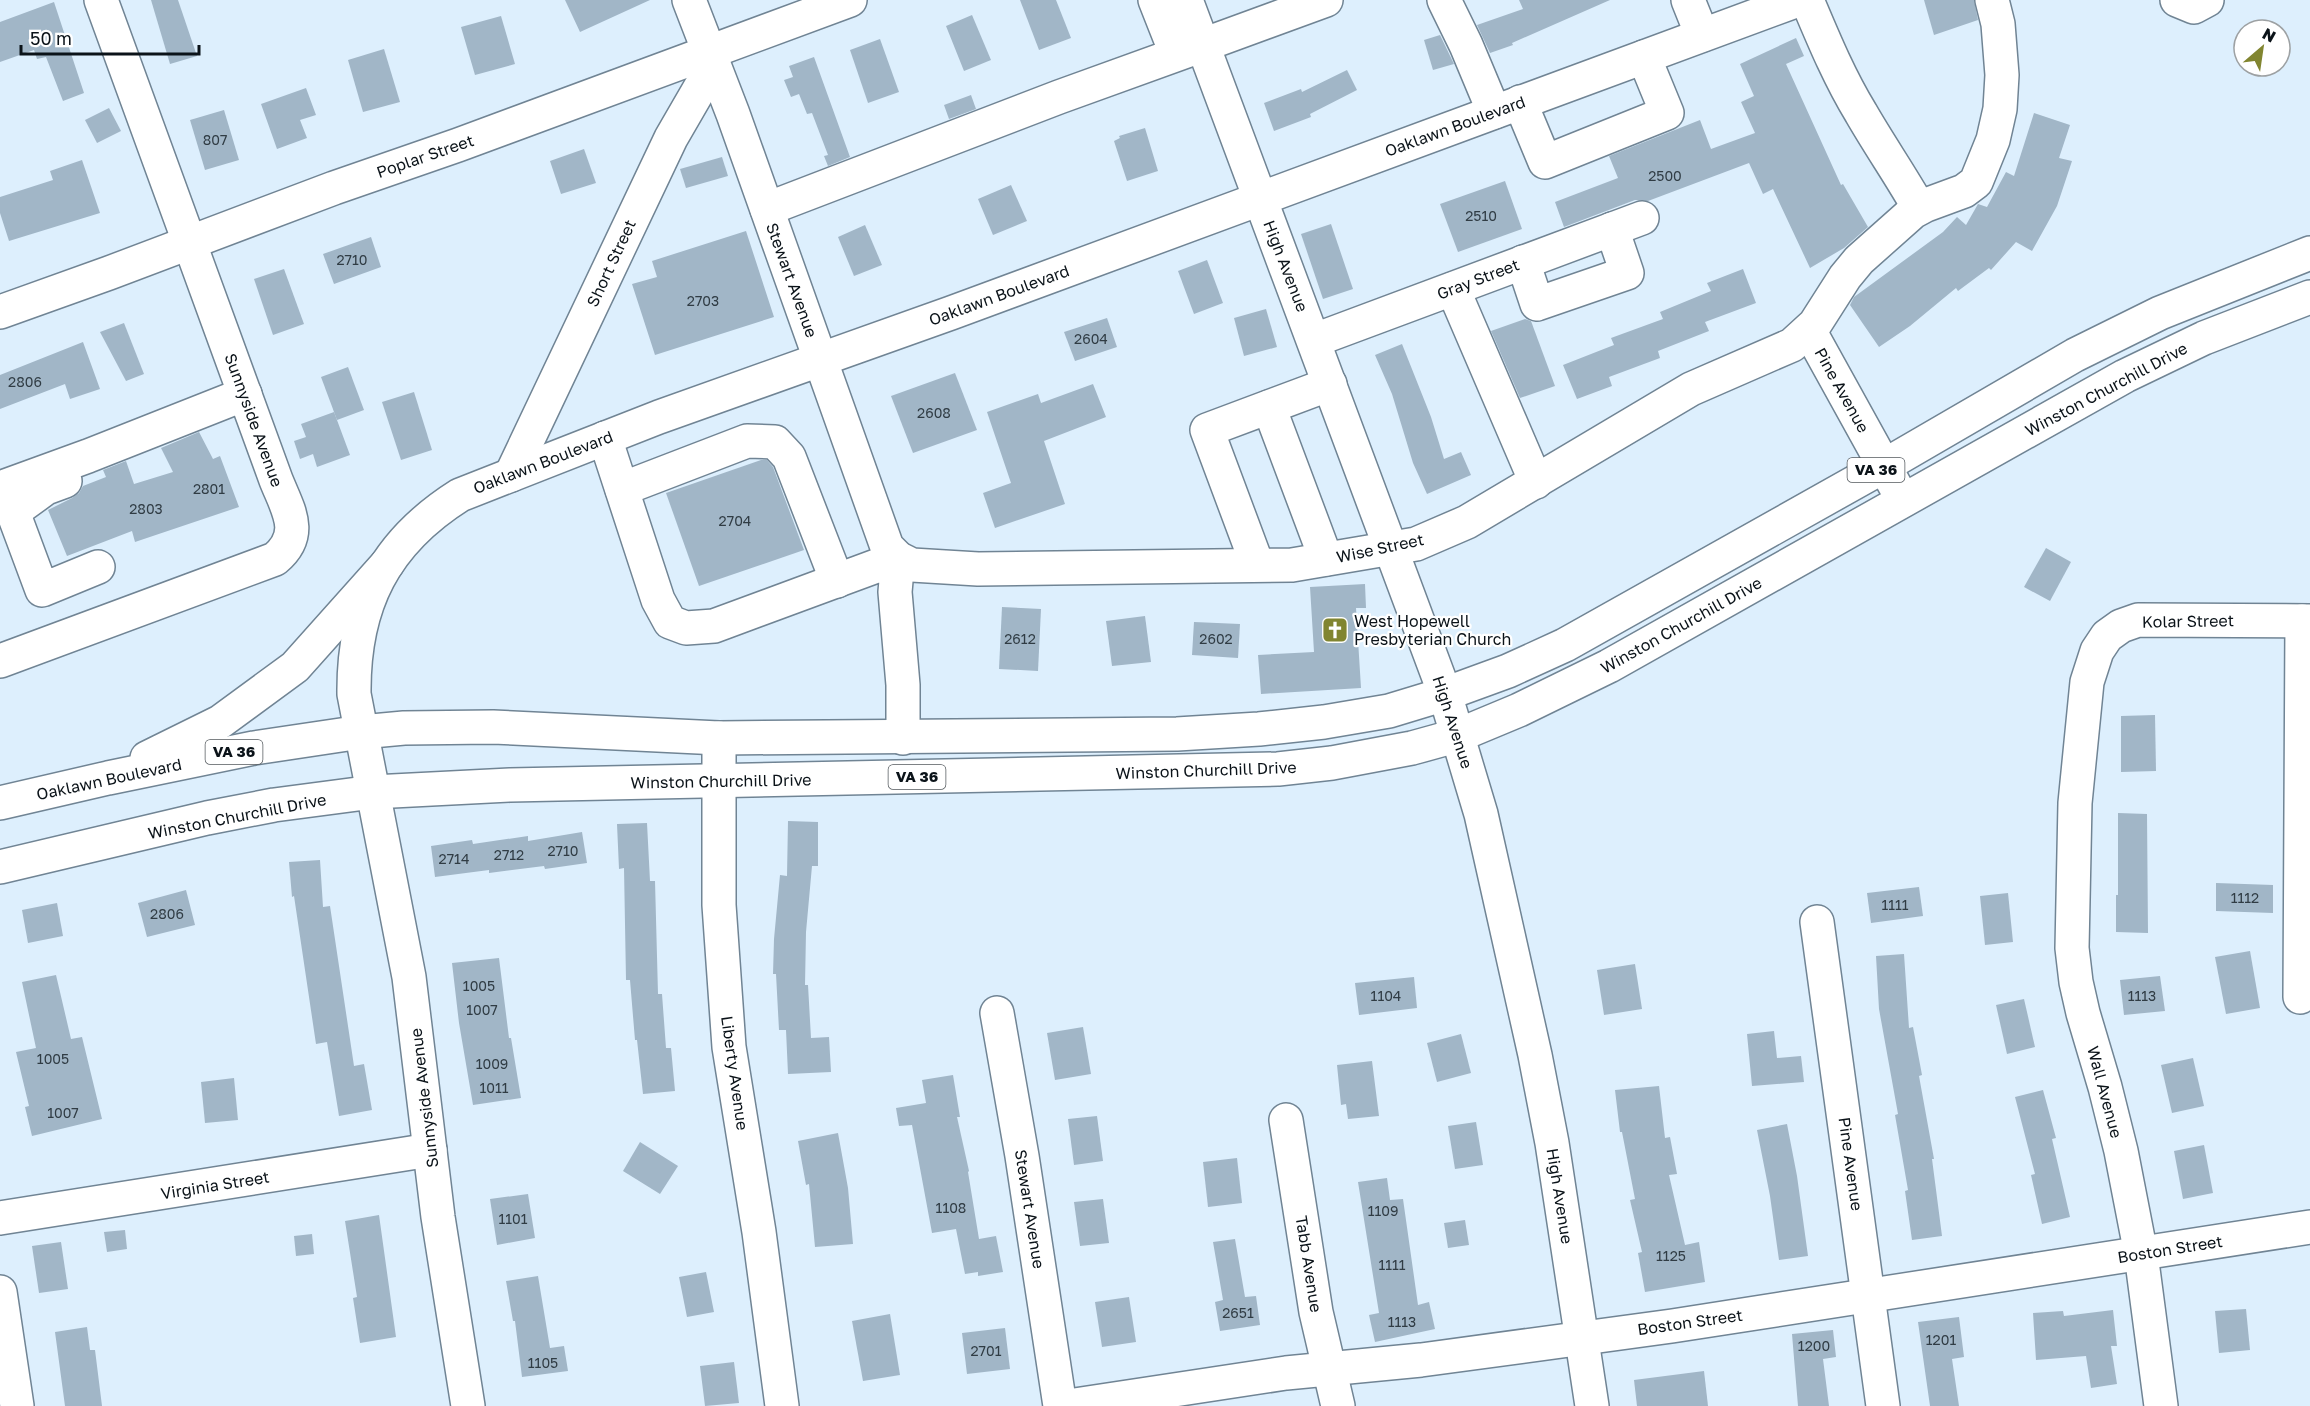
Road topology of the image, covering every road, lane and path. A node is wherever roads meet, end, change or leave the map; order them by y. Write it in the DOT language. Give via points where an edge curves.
graph roads {
  1 [pos="101,0"];
  2 [pos="688,0"];
  3 [pos="849,0"];
  4 [pos="1155,0"];
  5 [pos="1186,0"];
  6 [pos="1326,0"];
  7 [pos="1444,0"];
  8 [pos="1688,0"];
  9 [pos="1798,0"];
  10 [pos="1807,0"];
  11 [pos="1992,0"];
  12 [pos="2177,0"];
  13 [pos="2207,0"];
  14 [pos="1702,36"];
  15 [pos="1203,45"];
  16 [pos="709,52"];
  17 [pos="1644,57"];
  18 [pos="1507,107"];
  19 [pos="1259,198"];
  20 [pos="1919,208"];
  21 [pos="767,209"];
  22 [pos="1642,218"];
  23 [pos="1612,229"];
  24 [pos="189,243"];
  25 [pos="2310,253"];
  26 [pos="1523,262"];
  27 [pos="1453,289"];
  28 [pos="2310,297"];
  29 [pos="0,312"];
  30 [pos="1809,330"];
  31 [pos="1315,340"];
  32 [pos="820,360"];
  33 [pos="1330,384"];
  34 [pos="245,394"];
  35 [pos="1269,407"];
  36 [pos="605,438"];
  37 [pos="1884,466"];
  38 [pos="511,475"];
  39 [pos="79,476"];
  40 [pos="1536,482"];
  41 [pos="0,488"];
  42 [pos="622,489"];
  43 [pos="1902,500"];
  44 [pos="1391,548"];
  45 [pos="898,558"];
  46 [pos="1326,559"];
  47 [pos="387,564"];
  48 [pos="1257,564"];
  49 [pos="98,567"];
  50 [pos="837,581"];
  51 [pos="42,590"];
  52 [pos="2306,621"];
  53 [pos="62,639"];
  54 [pos="0,661"];
  55 [pos="1445,694"];
  56 [pos="361,732"];
  57 [pos="1459,735"];
  58 [pos="719,738"];
  59 [pos="903,738"];
  60 [pos="2078,777"];
  61 [pos="108,778"];
  62 [pos="719,781"];
  63 [pos="373,792"];
  64 [pos="0,803"];
  65 [pos="0,867"];
  66 [pos="1817,922"];
  67 [pos="2300,997"];
  68 [pos="997,1013"];
  69 [pos="1286,1120"];
  70 [pos="430,1150"];
  71 [pos="0,1218"];
  72 [pos="2310,1227"];
  73 [pos="2141,1254"];
  74 [pos="0,1292"];
  75 [pos="1869,1294"];
  76 [pos="1582,1338"];
  77 [pos="1330,1370"];
  78 [pos="17,1406"];
  79 [pos="468,1406"];
  80 [pos="782,1406"];
  81 [pos="1060,1406"];
  82 [pos="1068,1406"];
  83 [pos="1338,1406"];
  84 [pos="1592,1406"];
  85 [pos="1883,1406"];
  86 [pos="2161,1406"];
  1 -- 24 [label="main road, Sunnyside Avenue"];
  2 -- 16 [label="main road, Stewart Avenue"];
  3 -- 16 [label="main road, Poplar Street"];
  4 -- 15 [label="main road" via="1170,38 1184,45"];
  5 -- 15 [label="main road, High Avenue"];
  6 -- 15 [label="main road"];
  7 -- 18 [label="main road" via="1466,45"];
  8 -- 14 [label="main road"];
  9 -- 14 [label="main road, Oaklawn Boulevard"];
  10 -- 20 [label="main road" via="1859,112"];
  11 -- 20 [label="main road" via="2002,75 2000,109 1982,172 1964,191"];
  12 -- 13 [label="main road" via="2194,7"];
  14 -- 17 [label="main road, Oaklawn Boulevard"];
  15 -- 19 [label="main road, High Avenue"];
  15 -- 21 [label="main road"];
  16 -- 21 [label="main road, Stewart Avenue"];
  16 -- 24 [label="main road, Poplar Street"];
  16 -- 38 [label="main road, Short Street" via="704,81 671,138"];
  17 -- 18 [label="main road, Oaklawn Boulevard"];
  17 -- 18 [label="main road" via="1667,113 1545,162"];
  18 -- 19 [label="main road, Oaklawn Boulevard"];
  19 -- 31 [label="main road, High Avenue"];
  19 -- 32 [label="main road, Oaklawn Boulevard"];
  20 -- 30 [label="main road, Pine Avenue" via="1859,260"];
  21 -- 32 [label="main road, Stewart Avenue"];
  22 -- 23 [label="main road, Gray Street"];
  23 -- 26 [label="main road, Gray Street"];
  23 -- 26 [label="main road" via="1627,273 1537,304"];
  24 -- 29 [label="main road, Poplar Street"];
  24 -- 34 [label="main road, Sunnyside Avenue"];
  25 -- 37 [label="main road, VA 36" via="2160,313 2075,355"];
  26 -- 27 [label="main road, Gray Street"];
  27 -- 31 [label="main road, Gray Street"];
  27 -- 40 [label="main road"];
  28 -- 43 [label="main road, Winston Churchill Drive / VA 36" via="2204,338 2124,376"];
  30 -- 37 [label="main road, Pine Avenue"];
  30 -- 40 [label="main road, Wise Street" via="1782,350 1691,389"];
  31 -- 33 [label="main road, High Avenue"];
  32 -- 36 [label="main road, Oaklawn Boulevard"];
  32 -- 45 [label="main road, Stewart Avenue" via="887,547"];
  33 -- 35 [label="main road"];
  33 -- 44 [label="main road, High Avenue"];
  34 -- 41 [label="main road"];
  34 -- 53 [label="main road, Sunnyside Avenue" via="293,522 284,552 275,559"];
  35 -- 46 [label="main road"];
  35 -- 48 [label="main road" via="1207,430"];
  36 -- 38 [label="main road, Oaklawn Boulevard"];
  36 -- 42 [label="main road"];
  37 -- 43 [label="main road, Pine Avenue"];
  37 -- 55 [label="main road, VA 36" via="1565,645"];
  38 -- 47 [label="main road, Oaklawn Boulevard" via="460,495 437,509 412,532"];
  39 -- 51 [label="main road" via="46,488 13,512"];
  40 -- 44 [label="main road, Wise Street" via="1467,522 1416,544"];
  42 -- 50 [label="main road" via="747,441 775,442 789,457"];
  42 -- 50 [label="main road" via="658,600 670,622 686,628 714,626"];
  43 -- 57 [label="main road, Winston Churchill Drive / VA 36" via="1609,666"];
  44 -- 46 [label="main road, Wise Street"];
  44 -- 55 [label="main road, High Avenue"];
  45 -- 48 [label="main road, Wise Street" via="912,565 978,569"];
  45 -- 50 [label="main road"];
  45 -- 59 [label="main road" via="895,592"];
  46 -- 48 [label="main road, Wise Street" via="1292,565"];
  47 -- 56 [label="main road, Oaklawn Boulevard" via="359,626 354,694"];
  47 -- 61 [label="main road" via="295,667 220,722"];
  49 -- 51 [label="main road"];
  51 -- 53 [label="main road"];
  52 -- 60 [label="main road, Kolar Street" via="2138,620 2121,626 2107,636 2097,651 2087,682"];
  52 -- 67 [label="main road"];
  53 -- 54 [label="main road, Sunnyside Avenue"];
  55 -- 57 [label="main road, High Avenue"];
  55 -- 59 [label="main road, VA 36" via="1389,711 1259,729"];
  56 -- 58 [label="main road, VA 36" via="493,727"];
  56 -- 61 [label="main road, Oaklawn Boulevard / VA 36" via="254,748"];
  56 -- 63 [label="main road, Oaklawn Boulevard"];
  57 -- 62 [label="main road, Winston Churchill Drive / VA 36" via="1412,748 1278,769"];
  57 -- 76 [label="main road, High Avenue" via="1481,814 1535,1055"];
  58 -- 59 [label="main road, VA 36"];
  58 -- 62 [label="main road, Liberty Avenue"];
  60 -- 73 [label="main road, Wall Avenue" via="2072,948 2076,982 2121,1151"];
  61 -- 64 [label="main road, Oaklawn Boulevard / VA 36"];
  62 -- 63 [label="main road, Winston Churchill Drive / VA 36"];
  62 -- 80 [label="main road, Liberty Avenue" via="720,905 729,1047"];
  63 -- 65 [label="main road, Winston Churchill Drive / VA 36" via="207,818"];
  63 -- 70 [label="main road, Sunnyside Avenue" via="409,977"];
  66 -- 75 [label="main road, Pine Avenue"];
  68 -- 81 [label="main road, Stewart Avenue"];
  69 -- 77 [label="main road, Tabb Avenue" via="1316,1312"];
  70 -- 71 [label="main road, Virginia Street"];
  70 -- 79 [label="main road, Sunnyside Avenue"];
  72 -- 73 [label="main road, Boston Street"];
  73 -- 75 [label="main road, Boston Street"];
  73 -- 86 [label="main road, Wall Avenue"];
  74 -- 78 [label="main road"];
  75 -- 76 [label="main road, Boston Street"];
  75 -- 85 [label="main road, Pine Avenue"];
  76 -- 77 [label="main road, Boston Street"];
  76 -- 84 [label="main road, High Avenue"];
  77 -- 82 [label="main road, Boston Street" via="1286,1373"];
  77 -- 83 [label="main road, Tabb Avenue"];
}
